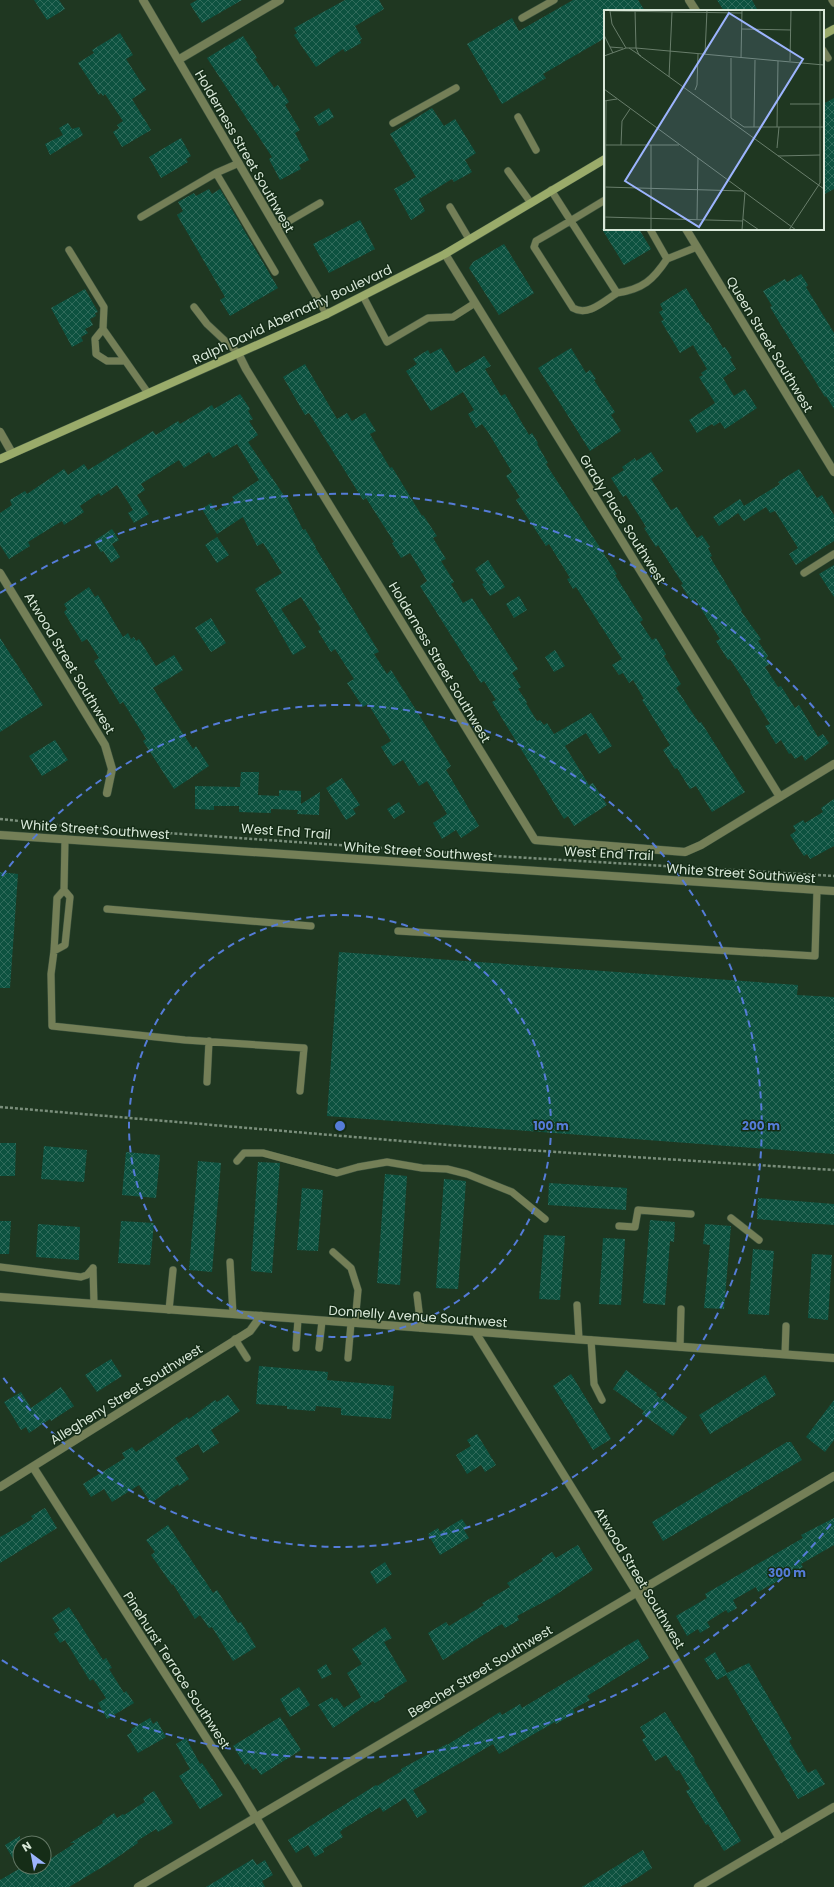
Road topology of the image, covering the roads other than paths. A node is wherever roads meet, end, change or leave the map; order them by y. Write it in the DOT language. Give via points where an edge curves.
graph roads {
  1 [pos="143,0"];
  2 [pos="280,0"];
  3 [pos="554,0"];
  4 [pos="689,0"];
  5 [pos="832,0"];
  6 [pos="834,3"];
  7 [pos="695,10"];
  8 [pos="522,18"];
  9 [pos="834,29"];
  10 [pos="824,34"];
  11 [pos="824,52"];
  12 [pos="828,58"];
  13 [pos="178,60"];
  14 [pos="456,88"];
  15 [pos="518,117"];
  16 [pos="393,123"];
  17 [pos="536,150"];
  18 [pos="604,159"];
  19 [pos="239,163"];
  20 [pos="508,170"];
  21 [pos="216,173"];
  22 [pos="551,190"];
  23 [pos="604,201"];
  24 [pos="531,203"];
  25 [pos="320,204"];
  26 [pos="450,207"];
  27 [pos="141,217"];
  28 [pos="570,221"];
  29 [pos="277,228"];
  30 [pos="651,230"];
  31 [pos="687,230"];
  32 [pos="469,239"];
  33 [pos="697,247"];
  34 [pos="69,250"];
  35 [pos="445,254"];
  36 [pos="667,259"];
  37 [pos="275,272"];
  38 [pos="617,293"];
  39 [pos="362,296"];
  40 [pos="475,302"];
  41 [pos="194,307"];
  42 [pos="327,314"];
  43 [pos="103,329"];
  44 [pos="238,353"];
  45 [pos="125,361"];
  46 [pos="148,393"];
  47 [pos="0,432"];
  48 [pos="12,454"];
  49 [pos="0,459"];
  50 [pos="834,472"];
  51 [pos="834,554"];
  52 [pos="0,573"];
  53 [pos="804,573"];
  54 [pos="834,764"];
  55 [pos="107,793"];
  56 [pos="780,797"];
  57 [pos="0,835"];
  58 [pos="65,839"];
  59 [pos="64,890"];
  60 [pos="817,890"];
  61 [pos="834,891"];
  62 [pos="107,909"];
  63 [pos="311,926"];
  64 [pos="398,931"];
  65 [pos="54,951"];
  66 [pos="210,1041"];
  67 [pos="207,1082"];
  68 [pos="300,1091"];
  69 [pos="237,1161"];
  70 [pos="690,1214"];
  71 [pos="544,1218"];
  72 [pos="730,1218"];
  73 [pos="619,1226"];
  74 [pos="759,1240"];
  75 [pos="333,1252"];
  76 [pos="230,1262"];
  77 [pos="0,1267"];
  78 [pos="172,1270"];
  79 [pos="417,1295"];
  80 [pos="0,1297"];
  81 [pos="94,1304"];
  82 [pos="577,1305"];
  83 [pos="682,1309"];
  84 [pos="169,1310"];
  85 [pos="233,1314"];
  86 [pos="261,1316"];
  87 [pos="298,1319"];
  88 [pos="322,1321"];
  89 [pos="353,1323"];
  90 [pos="786,1326"];
  91 [pos="422,1328"];
  92 [pos="475,1332"];
  93 [pos="579,1339"];
  94 [pos="236,1340"];
  95 [pos="591,1340"];
  96 [pos="680,1347"];
  97 [pos="296,1348"];
  98 [pos="319,1348"];
  99 [pos="785,1354"];
  100 [pos="247,1358"];
  101 [pos="348,1358"];
  102 [pos="834,1358"];
  103 [pos="602,1400"];
  104 [pos="33,1467"];
  105 [pos="834,1476"];
  106 [pos="0,1487"];
  107 [pos="637,1593"];
  108 [pos="834,1807"];
  109 [pos="256,1818"];
  110 [pos="780,1839"];
  111 [pos="138,1887"];
  112 [pos="298,1887"];
  113 [pos="698,1887"];
  1 -- 13 [label="street, Holderness Street Southwest"];
  2 -- 13 [label="street"];
  3 -- 8 [label="lane"];
  4 -- 7 [label="street"];
  5 -- 6 [label="lane"];
  9 -- 10 [label="main road"];
  11 -- 12 [label="lane"];
  13 -- 19 [label="street, Holderness Street Southwest"];
  14 -- 16 [label="lane"];
  15 -- 17 [label="lane"];
  18 -- 22 [label="main road, Ralph David Abernathy Boulevard"];
  19 -- 21 [label="lane"];
  19 -- 29 [label="street, Holderness Street Southwest"];
  20 -- 24 [label="lane"];
  21 -- 27 [label="lane"];
  21 -- 37 [label="lane"];
  22 -- 24 [label="main road, Ralph David Abernathy Boulevard"];
  22 -- 28 [label="lane"];
  23 -- 28 [label="lane"];
  24 -- 32 [label="main road, Ralph David Abernathy Boulevard"];
  25 -- 29 [label="lane"];
  26 -- 32 [label="lane"];
  28 -- 38 [label="lane"];
  28 -- 38 [label="lane" via="536,241 534,247 573,308 579,312 588,311"];
  29 -- 42 [label="street, Holderness Street Southwest"];
  30 -- 36 [label="lane"];
  31 -- 33 [label="street, Queen Street Southwest"];
  32 -- 35 [label="main road, Ralph David Abernathy Boulevard"];
  33 -- 36 [label="lane"];
  33 -- 50 [label="street, Queen Street Southwest"];
  34 -- 43 [label="lane" via="104,307"];
  35 -- 39 [label="main road, Ralph David Abernathy Boulevard"];
  35 -- 40 [label="street, Grady Place Southwest"];
  36 -- 38 [label="lane" via="655,276 631,290"];
  39 -- 40 [label="lane" via="387,342 428,318 454,317"];
  39 -- 42 [label="main road, Ralph David Abernathy Boulevard"];
  40 -- 56 [label="street, Grady Place Southwest"];
  41 -- 44 [label="lane" via="207,324"];
  42 -- 44 [label="main road, Ralph David Abernathy Boulevard"];
  43 -- 45 [label="lane"];
  43 -- 45 [label="lane" via="95,339 96,354 107,361"];
  44 -- 46 [label="main road, Ralph David Abernathy Boulevard"];
  44 -- 56 [label="street, Holderness Street Southwest" via="535,840 685,852"];
  45 -- 46 [label="lane"];
  46 -- 48 [label="main road, Ralph David Abernathy Boulevard"];
  47 -- 48 [label="street"];
  48 -- 49 [label="main road, Ralph David Abernathy Boulevard"];
  51 -- 53 [label="lane"];
  52 -- 55 [label="street, Atwood Street Southwest" via="105,745 112,769"];
  54 -- 56 [label="street"];
  57 -- 58 [label="street, White Street Southwest"];
  58 -- 59 [label="lane"];
  58 -- 60 [label="street, White Street Southwest"];
  59 -- 65 [label="lane" via="57,898"];
  59 -- 65 [label="lane" via="70,897 65,945"];
  60 -- 61 [label="street, White Street Southwest"];
  60 -- 64 [label="lane" via="815,956"];
  62 -- 63 [label="lane"];
  65 -- 66 [label="lane" via="51,974 52,1026"];
  66 -- 67 [label="lane"];
  66 -- 68 [label="lane" via="304,1048"];
  69 -- 71 [label="lane" via="244,1153 263,1153 337,1173 387,1162 446,1169 467,1174 512,1192"];
  70 -- 73 [label="lane" via="638,1210 635,1227"];
  72 -- 74 [label="lane"];
  75 -- 89 [label="lane" via="351,1268 358,1290"];
  76 -- 85 [label="lane"];
  77 -- 81 [label="lane" via="81,1277 93,1268"];
  78 -- 84 [label="lane"];
  79 -- 91 [label="lane"];
  80 -- 81 [label="street, Donnelly Avenue Southwest"];
  81 -- 84 [label="street, Donnelly Avenue Southwest"];
  82 -- 93 [label="lane"];
  83 -- 96 [label="lane"];
  84 -- 85 [label="street, Donnelly Avenue Southwest"];
  85 -- 86 [label="street, Donnelly Avenue Southwest"];
  86 -- 87 [label="street, Donnelly Avenue Southwest"];
  86 -- 94 [label="street, Allegheny Street Southwest" via="250,1331"];
  87 -- 88 [label="street, Donnelly Avenue Southwest"];
  87 -- 97 [label="lane"];
  88 -- 89 [label="street, Donnelly Avenue Southwest"];
  88 -- 98 [label="lane"];
  89 -- 91 [label="street, Donnelly Avenue Southwest"];
  89 -- 101 [label="lane"];
  90 -- 99 [label="lane"];
  91 -- 92 [label="street, Donnelly Avenue Southwest"];
  92 -- 93 [label="street, Donnelly Avenue Southwest"];
  92 -- 107 [label="street, Atwood Street Southwest"];
  93 -- 95 [label="street, Donnelly Avenue Southwest"];
  94 -- 100 [label="lane"];
  94 -- 104 [label="street, Allegheny Street Southwest"];
  95 -- 96 [label="street, Donnelly Avenue Southwest"];
  95 -- 103 [label="lane" via="594,1384"];
  96 -- 99 [label="street, Donnelly Avenue Southwest"];
  99 -- 102 [label="street, Donnelly Avenue Southwest"];
  104 -- 106 [label="street, Allegheny Street Southwest"];
  104 -- 109 [label="street, Pinehurst Terrace Southwest"];
  105 -- 107 [label="street, Beecher Street Southwest"];
  107 -- 109 [label="street, Beecher Street Southwest"];
  107 -- 110 [label="street, Atwood Street Southwest"];
  108 -- 110 [label="street"];
  109 -- 111 [label="street, Beecher Street Southwest"];
  109 -- 112 [label="street, Pinehurst Terrace Southwest"];
  110 -- 113 [label="street"];
}
